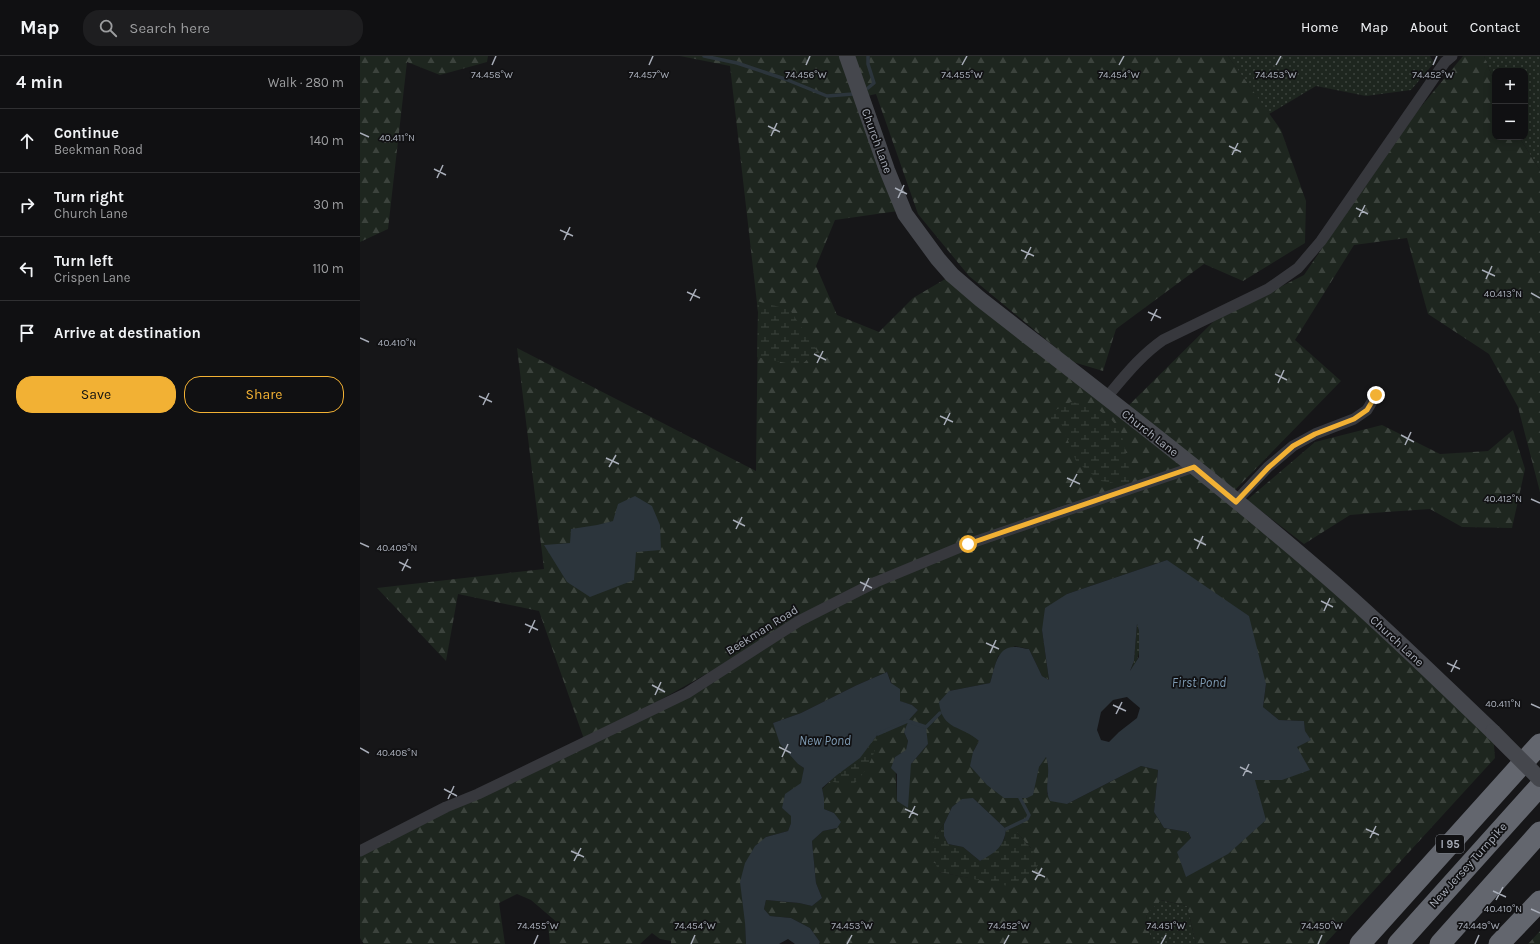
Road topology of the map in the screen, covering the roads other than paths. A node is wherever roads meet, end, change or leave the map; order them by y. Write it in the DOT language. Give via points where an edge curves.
graph roads {
  1 [pos="847,56"];
  2 [pos="1452,56"];
  3 [pos="1376,395"];
  4 [pos="1106,398"];
  5 [pos="1194,467"];
  6 [pos="1236,502"];
  7 [pos="1540,744"];
  8 [pos="1540,779"];
  9 [pos="1540,786"];
  10 [pos="1540,832"];
  11 [pos="360,851"];
  12 [pos="1540,901"];
  13 [pos="1360,944"];
  14 [pos="1398,944"];
  15 [pos="1440,944"];
  16 [pos="1498,944"];
  1 -- 4 [label="street, Church Lane" via="896,193 905,214 922,239 952,275"];
  2 -- 4 [label="street" via="1321,240 1298,268 1268,289 1157,345 1135,363"];
  3 -- 6 [label="street" via="1367,410 1354,419 1315,434 1293,446"];
  4 -- 5 [label="street, Church Lane"];
  5 -- 6 [label="street, Church Lane"];
  5 -- 11 [label="street, Beekman Road" via="968,544 876,582 799,621 687,693 446,807"];
  6 -- 8 [label="street, Church Lane, bridge" via="1356,603"];
  7 -- 13 [label="highway, I 95"];
  9 -- 14 [label="highway, New Jersey Turnpike / I 95"];
  10 -- 15 [label="highway"];
  12 -- 16 [label="highway"];
}
